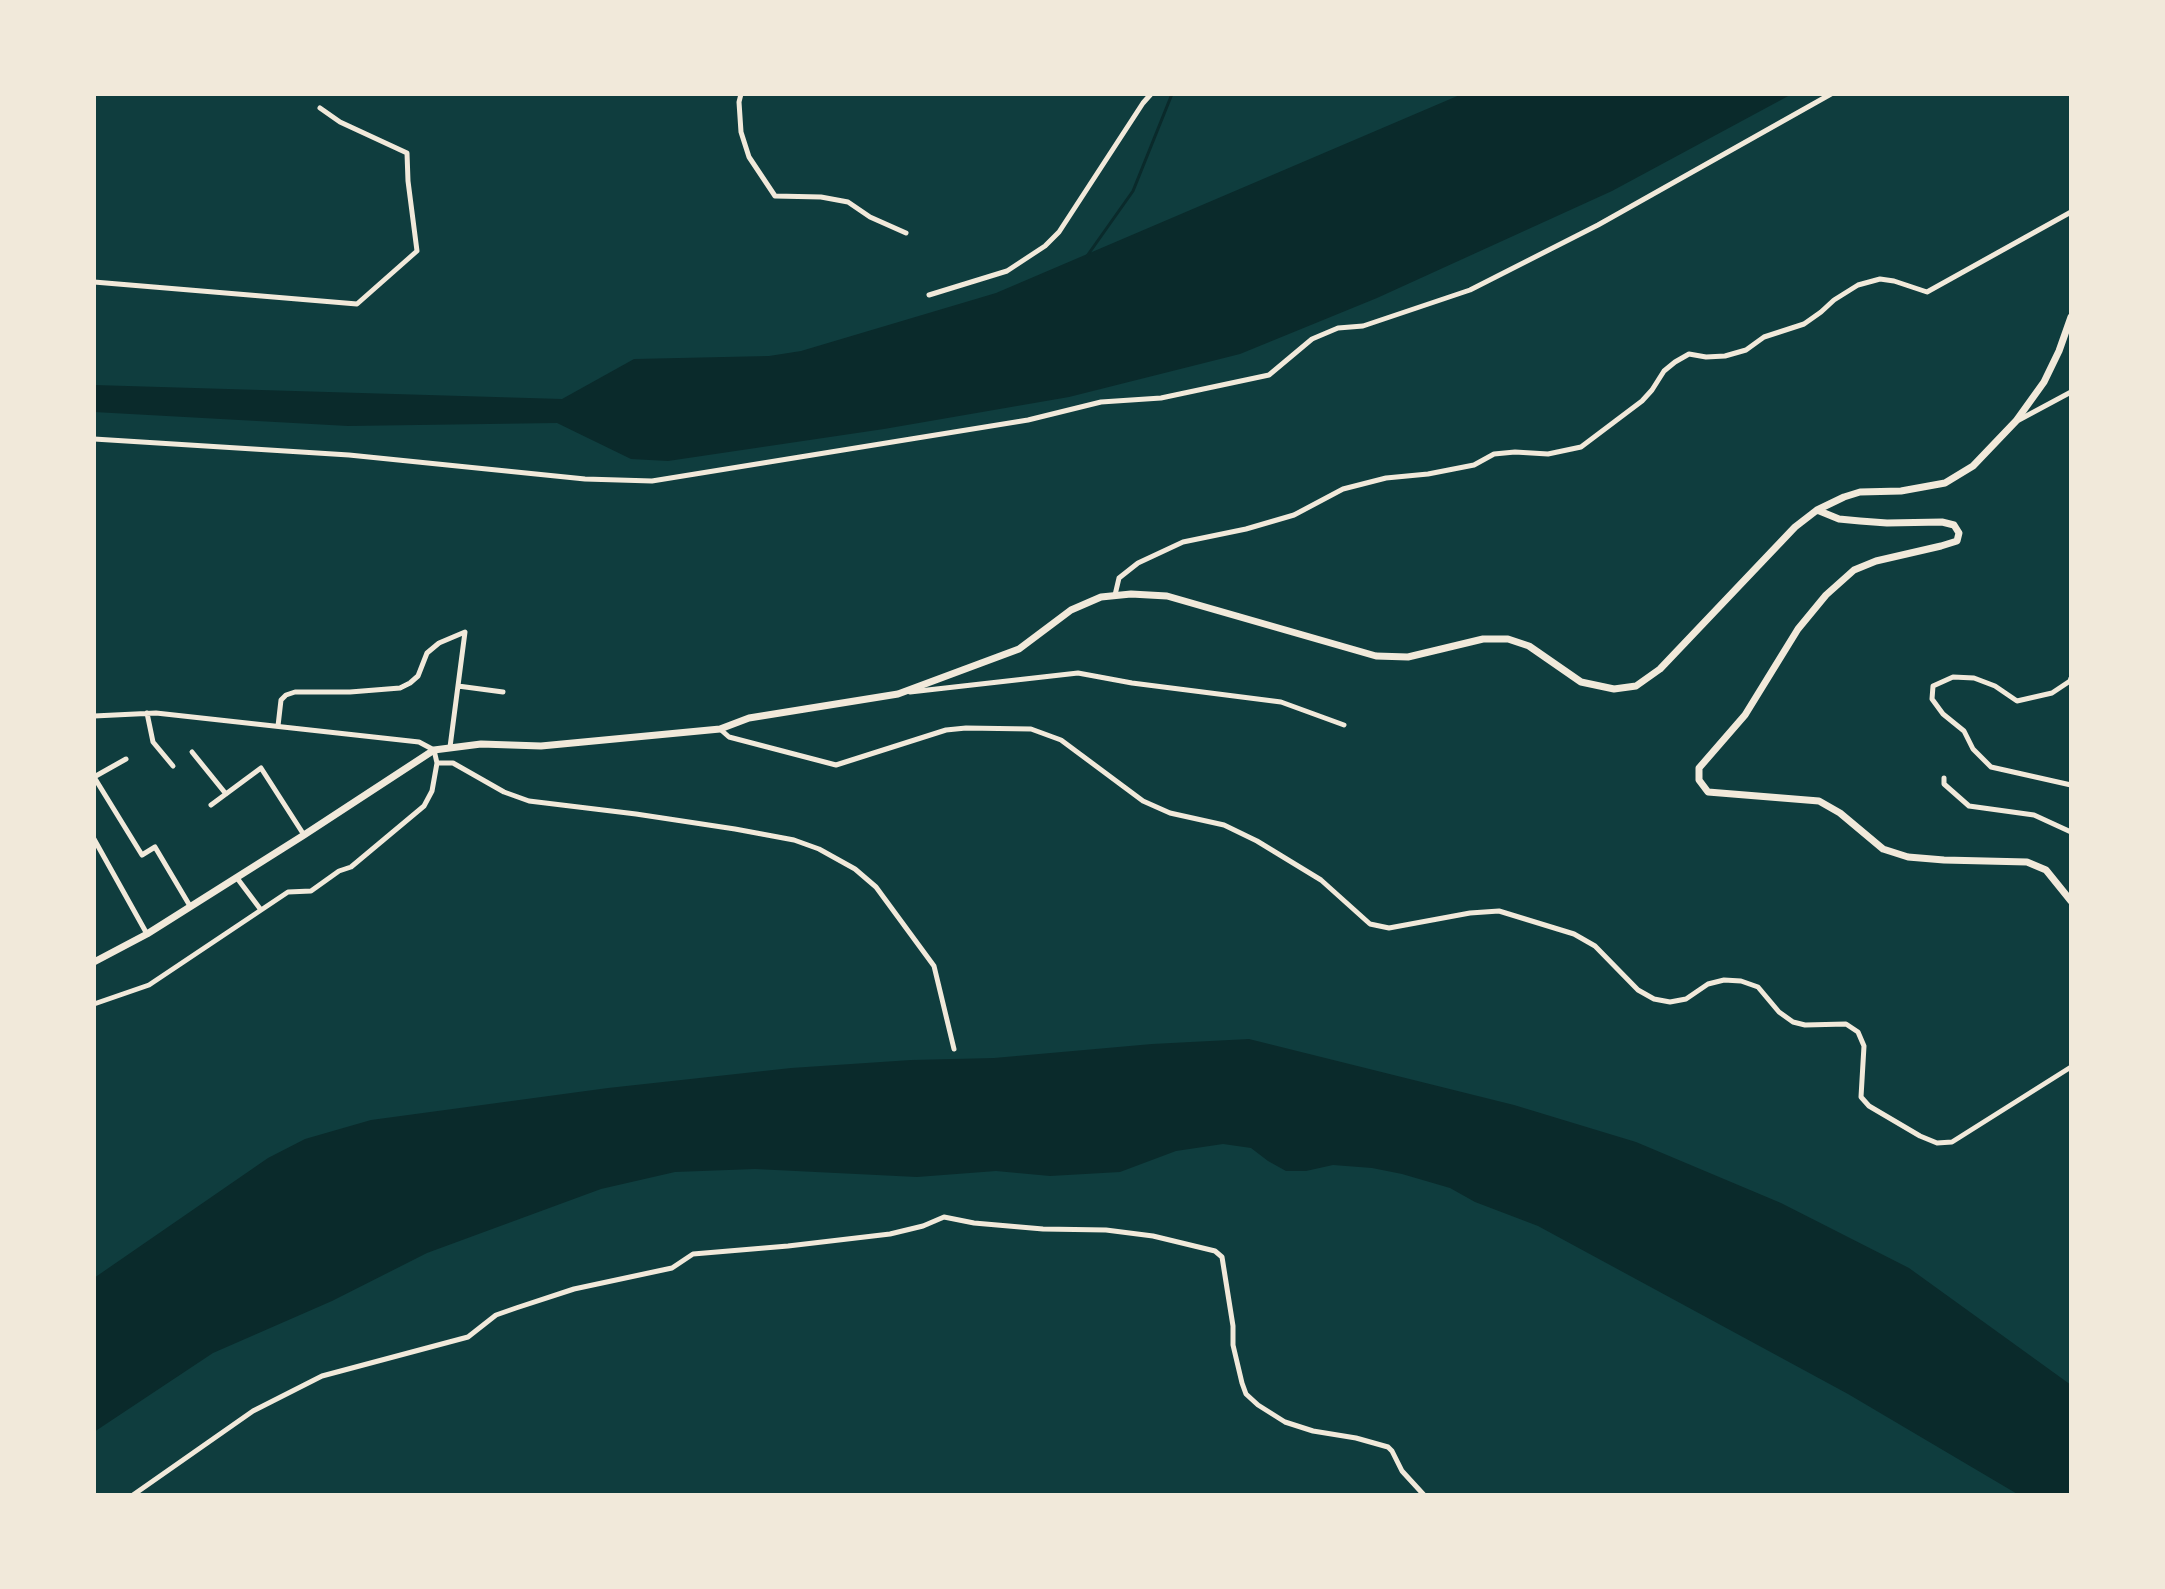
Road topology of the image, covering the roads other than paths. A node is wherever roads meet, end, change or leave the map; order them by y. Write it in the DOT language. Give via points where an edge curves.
graph roads {
  1 [pos="741,94"];
  2 [pos="1145,94"];
  3 [pos="1151,94"];
  4 [pos="1831,94"];
  5 [pos="1143,103"];
  6 [pos="320,108"];
  7 [pos="2071,212"];
  8 [pos="906,233"];
  9 [pos="94,282"];
  10 [pos="929,295"];
  11 [pos="2071,317"];
  12 [pos="2071,392"];
  13 [pos="2016,421"];
  14 [pos="94,439"];
  15 [pos="1817,510"];
  16 [pos="1115,595"];
  17 [pos="2071,678"];
  18 [pos="458,686"];
  19 [pos="503,692"];
  20 [pos="899,694"];
  21 [pos="147,713"];
  22 [pos="94,716"];
  23 [pos="1344,725"];
  24 [pos="278,726"];
  25 [pos="720,729"];
  26 [pos="450,747"];
  27 [pos="434,750"];
  28 [pos="192,752"];
  29 [pos="126,759"];
  30 [pos="437,763"];
  31 [pos="173,766"];
  32 [pos="94,777"];
  33 [pos="1944,778"];
  34 [pos="2071,785"];
  35 [pos="226,794"];
  36 [pos="211,805"];
  37 [pos="2071,832"];
  38 [pos="304,835"];
  39 [pos="94,839"];
  40 [pos="237,878"];
  41 [pos="2071,901"];
  42 [pos="190,906"];
  43 [pos="261,910"];
  44 [pos="147,934"];
  45 [pos="94,962"];
  46 [pos="94,1004"];
  47 [pos="954,1049"];
  48 [pos="2071,1067"];
  49 [pos="133,1495"];
  50 [pos="1424,1495"];
  1 -- 8 [label="street" via="741,132 749,157 775,196 848,202"];
  2 -- 5 [label="street"];
  3 -- 5 [label="street"];
  4 -- 14 [label="street" via="1470,290 1363,326 1338,328 1312,339 1269,375 1161,398 1101,402 1028,420 652,481"];
  5 -- 10 [label="street" via="1045,246 1007,271"];
  6 -- 9 [label="street" via="407,153 417,251 357,304"];
  7 -- 16 [label="street" via="1927,292 1880,279 1858,285 1804,324 1764,337 1746,350 1725,356 1689,354 1664,371 1642,401 1581,447 1548,454 1494,454 1474,465 1343,489 1294,515 1183,542 1138,563 1119,578"];
  11 -- 13 [label="street" via="2044,382"];
  12 -- 13 [label="street"];
  13 -- 15 [label="street" via="1973,466 1945,483 1860,492"];
  15 -- 16 [label="street" via="1660,669 1636,686 1614,689 1581,682 1529,646 1508,639 1483,639 1408,657 1376,656 1167,596"];
  15 -- 41 [label="street" via="1839,519 1942,522 1954,525 1959,533 1957,541 1854,570 1826,595 1798,629 1745,715 1699,768 1699,780 1708,792 1819,801 1883,849 1908,857 2027,862 2046,870"];
  16 -- 20 [label="street" via="1071,610 1019,649"];
  17 -- 34 [label="street" via="2052,693 2017,701 1985,682 1953,677 1933,686 1932,699 1991,767"];
  18 -- 19 [label="street"];
  18 -- 24 [label="street" via="465,632 427,653 418,676 400,688 286,695"];
  18 -- 26 [label="street"];
  20 -- 23 [label="street" via="1078,673 1281,702"];
  20 -- 25 [label="street" via="749,718"];
  21 -- 22 [label="street"];
  21 -- 24 [label="street"];
  21 -- 31 [label="street" via="153,742"];
  24 -- 27 [label="street" via="419,742"];
  25 -- 26 [label="street" via="541,746"];
  25 -- 48 [label="street" via="729,737 836,765 946,730 1031,729 1061,740 1143,801 1224,825 1257,841 1321,880 1370,924 1389,928 1499,911 1574,934 1654,999 1686,999 1708,984 1741,981 1758,987 1793,1022 1846,1024 1858,1032 1864,1046 1861,1097 1937,1143 1952,1142"];
  26 -- 27 [label="street"];
  27 -- 30 [label="street"];
  27 -- 38 [label="street"];
  28 -- 35 [label="street"];
  29 -- 32 [label="street"];
  30 -- 43 [label="street" via="424,806 351,867 311,891 288,892"];
  30 -- 47 [label="street" via="453,763 529,801 735,829 819,849 876,887 934,966"];
  32 -- 42 [label="street" via="142,855 155,847"];
  33 -- 37 [label="street" via="1969,806 2034,815"];
  35 -- 36 [label="street"];
  35 -- 38 [label="street" via="261,768"];
  38 -- 40 [label="street"];
  39 -- 44 [label="street"];
  40 -- 42 [label="street"];
  40 -- 43 [label="street"];
  42 -- 44 [label="street"];
  43 -- 46 [label="street" via="149,985"];
  44 -- 45 [label="street"];
  49 -- 50 [label="street" via="253,1411 322,1376 468,1337 496,1315 516,1308 672,1268 693,1254 890,1234 944,1217 1043,1229 1106,1230 1215,1251 1222,1257 1233,1345 1246,1394 1285,1422 1388,1447"];
}
